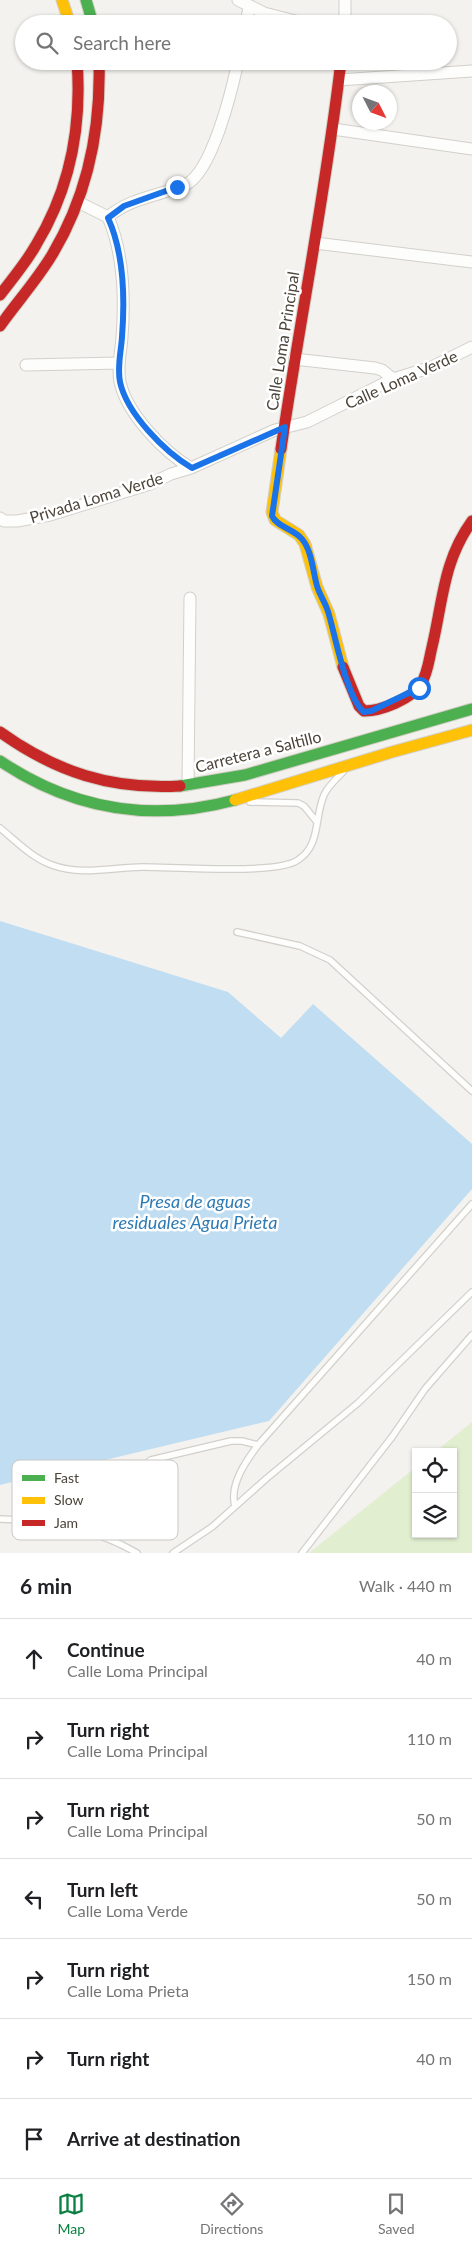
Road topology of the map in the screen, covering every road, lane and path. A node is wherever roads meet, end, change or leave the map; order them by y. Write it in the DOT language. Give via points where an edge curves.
graph roads {
  1 [pos="62,0"];
  2 [pos="86,0"];
  3 [pos="238,0"];
  4 [pos="345,0"];
  5 [pos="249,7"];
  6 [pos="67,15"];
  7 [pos="90,15"];
  8 [pos="248,15"];
  9 [pos="276,15"];
  10 [pos="345,15"];
  11 [pos="77,70"];
  12 [pos="99,70"];
  13 [pos="236,70"];
  14 [pos="340,70"];
  15 [pos="472,71"];
  16 [pos="339,80"];
  17 [pos="333,129"];
  18 [pos="472,149"];
  19 [pos="78,202"];
  20 [pos="108,218"];
  21 [pos="314,243"];
  22 [pos="472,262"];
  23 [pos="0,295"];
  24 [pos="0,326"];
  25 [pos="472,347"];
  26 [pos="294,359"];
  27 [pos="119,363"];
  28 [pos="26,364"];
  29 [pos="392,379"];
  30 [pos="285,427"];
  31 [pos="192,468"];
  32 [pos="0,518"];
  33 [pos="472,521"];
  34 [pos="190,598"];
  35 [pos="472,709"];
  36 [pos="472,730"];
  37 [pos="0,732"];
  38 [pos="0,761"];
  39 [pos="353,764"];
  40 [pos="188,785"];
  41 [pos="232,801"];
  42 [pos="317,822"];
  43 [pos="0,828"];
  44 [pos="237,932"];
  45 [pos="472,1091"];
  46 [pos="472,1204"];
  47 [pos="472,1292"];
  48 [pos="472,1335"];
  49 [pos="258,1445"];
  50 [pos="151,1460"];
  51 [pos="235,1506"];
  52 [pos="110,1540"];
  53 [pos="137,1553"];
  54 [pos="173,1553"];
  55 [pos="302,1553"];
  1 -- 6 [label="main road"];
  2 -- 7 [label="main road"];
  3 -- 5 [label="street"];
  4 -- 10 [label="street"];
  5 -- 8 [label="street"];
  5 -- 9 [label="street"];
  11 -- 23 [label="main road" via="75,133 64,188 36,246"];
  12 -- 19 [label="main road" via="100,110 96,138"];
  13 -- 20 [label="street" via="204,166 195,179 124,206"];
  14 -- 16 [label="main road, Calle Loma Principal"];
  15 -- 16 [label="street"];
  16 -- 17 [label="main road, Calle Loma Principal"];
  17 -- 18 [label="street"];
  17 -- 21 [label="main road, Calle Loma Principal"];
  19 -- 20 [label="street"];
  19 -- 24 [label="main road" via="51,257"];
  20 -- 27 [label="street" via="120,256 122,336"];
  21 -- 22 [label="street"];
  21 -- 26 [label="main road, Calle Loma Principal"];
  25 -- 29 [label="street, Calle Loma Verde" via="432,367"];
  26 -- 29 [label="street" via="375,368"];
  26 -- 30 [label="main road, Calle Loma Principal"];
  27 -- 28 [label="street"];
  27 -- 31 [label="street" via="120,381 132,408 166,450"];
  29 -- 30 [label="street, Calle Loma Verde" via="307,422"];
  30 -- 31 [label="street, Calle Loma Verde"];
  30 -- 33 [label="main road, Calle Loma Principal" via="272,516 306,544 342,664 364,712 419,688 434,642 451,552"];
  31 -- 32 [label="street, Privada Loma Verde" via="50,515 17,521"];
  34 -- 40 [label="street"];
  35 -- 40 [label="main road, Carretera a Saltillo" via="250,773"];
  36 -- 39 [label="main road"];
  37 -- 40 [label="main road, Carretera a Saltillo" via="40,759 85,777 132,787"];
  38 -- 41 [label="main road" via="52,791 106,808 157,812"];
  39 -- 41 [label="main road"];
  39 -- 42 [label="lane" via="327,789"];
  41 -- 42 [label="lane" via="298,803"];
  42 -- 43 [label="lane" via="315,839 304,856 296,862 274,868 66,868 40,860"];
  44 -- 45 [label="lane" via="300,946 330,960"];
  46 -- 49 [label="lane"];
  47 -- 51 [label="lane" via="358,1403"];
  48 -- 55 [label="lane" via="425,1390"];
  49 -- 50 [label="lane" via="231,1441"];
  49 -- 51 [label="lane" via="235,1488"];
  51 -- 54 [label="lane"];
  52 -- 53 [label="lane"];
}
